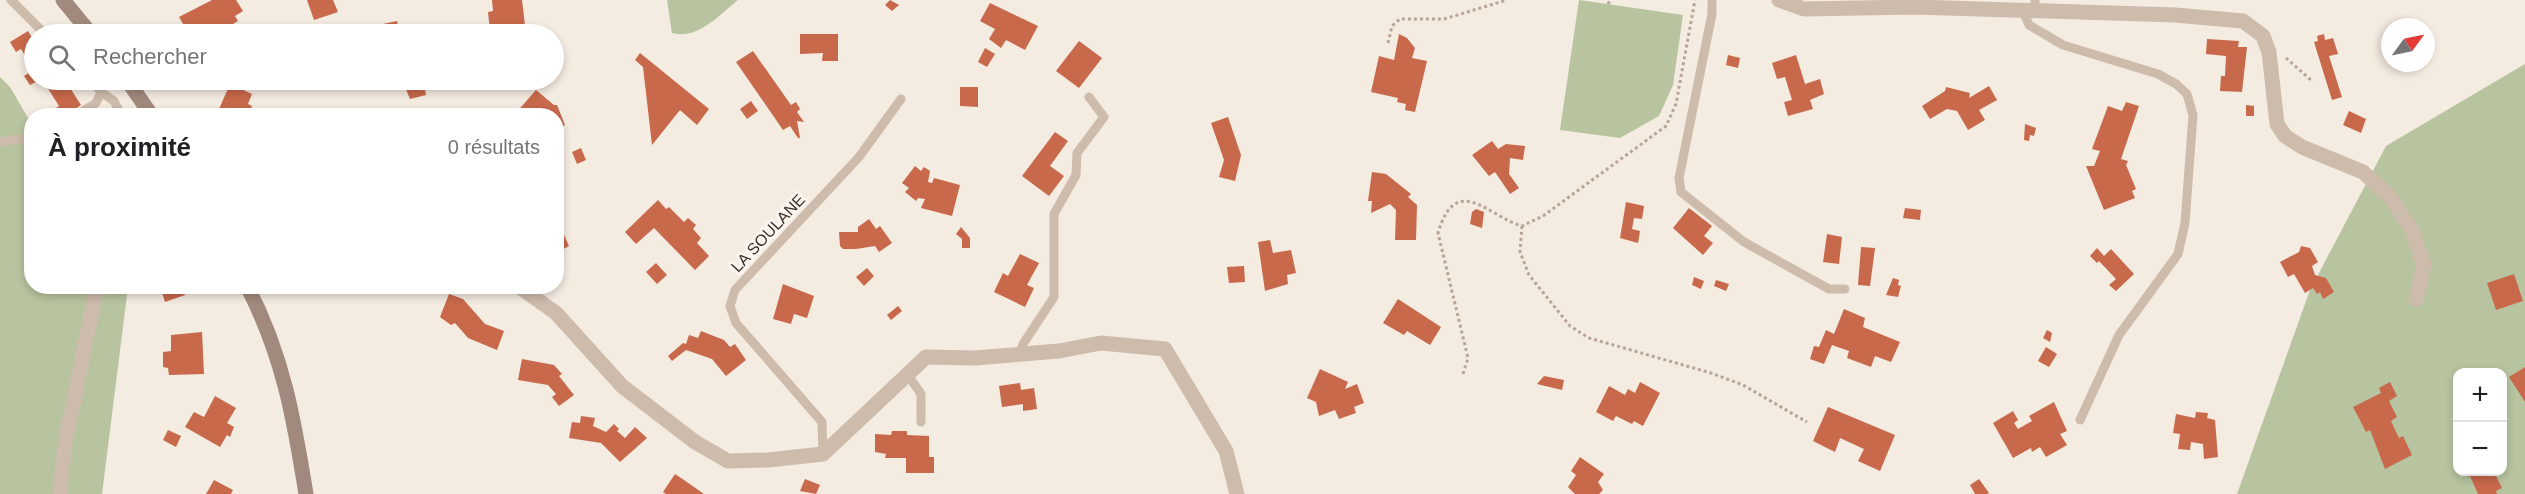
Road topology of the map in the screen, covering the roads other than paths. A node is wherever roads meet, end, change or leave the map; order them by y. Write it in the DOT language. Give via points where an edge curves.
graph roads {
  1 [pos="11,0"];
  2 [pos="63,0"];
  3 [pos="1712,0"];
  4 [pos="1779,0"];
  5 [pos="1817,0"];
  6 [pos="2035,0"];
  7 [pos="1804,9"];
  8 [pos="2023,11"];
  9 [pos="35,24"];
  10 [pos="83,24"];
  11 [pos="134,90"];
  12 [pos="101,92"];
  13 [pos="1089,97"];
  14 [pos="901,99"];
  15 [pos="88,108"];
  16 [pos="118,108"];
  17 [pos="146,108"];
  18 [pos="24,138"];
  19 [pos="0,142"];
  20 [pos="1845,289"];
  21 [pos="95,294"];
  22 [pos="251,294"];
  23 [pos="529,294"];
  24 [pos="2416,299"];
  25 [pos="1020,354"];
  26 [pos="908,375"];
  27 [pos="2080,420"];
  28 [pos="921,422"];
  29 [pos="823,454"];
  30 [pos="60,494"];
  31 [pos="306,494"];
  32 [pos="1237,494"];
  1 -- 9 [label="lane"];
  2 -- 10 [label="main road"];
  3 -- 20 [label="lane" via="1679,178 1681,192 1744,242 1829,289"];
  4 -- 7 [label="street"];
  5 -- 7 [label="lane"];
  6 -- 8 [label="lane" via="2035,6"];
  7 -- 8 [label="street" via="1915,7"];
  8 -- 24 [label="street" via="2243,21 2263,36 2269,52 2277,124 2285,136 2363,172 2390,197 2412,230 2424,265"];
  8 -- 27 [label="lane" via="2029,25 2062,45 2158,74 2176,84 2187,94 2193,115 2178,254 2119,335"];
  11 -- 17 [label="main road"];
  12 -- 15 [label="lane" via="96,103"];
  12 -- 16 [label="lane"];
  13 -- 25 [label="lane" via="1104,117 1077,153 1076,175 1054,214 1054,297"];
  14 -- 29 [label="lane, LA SOULANE" via="859,158 735,291 730,306 736,323 822,422"];
  18 -- 19 [label="lane"];
  21 -- 30 [label="street" via="65,442"];
  22 -- 31 [label="main road" via="274,346 291,399"];
  23 -- 29 [label="street" via="556,313 622,386 695,442 728,461"];
  25 -- 26 [label="street" via="926,357"];
  25 -- 32 [label="street" via="1101,343 1165,349 1226,451"];
  26 -- 28 [label="lane" via="921,394"];
  26 -- 29 [label="street"];
}
